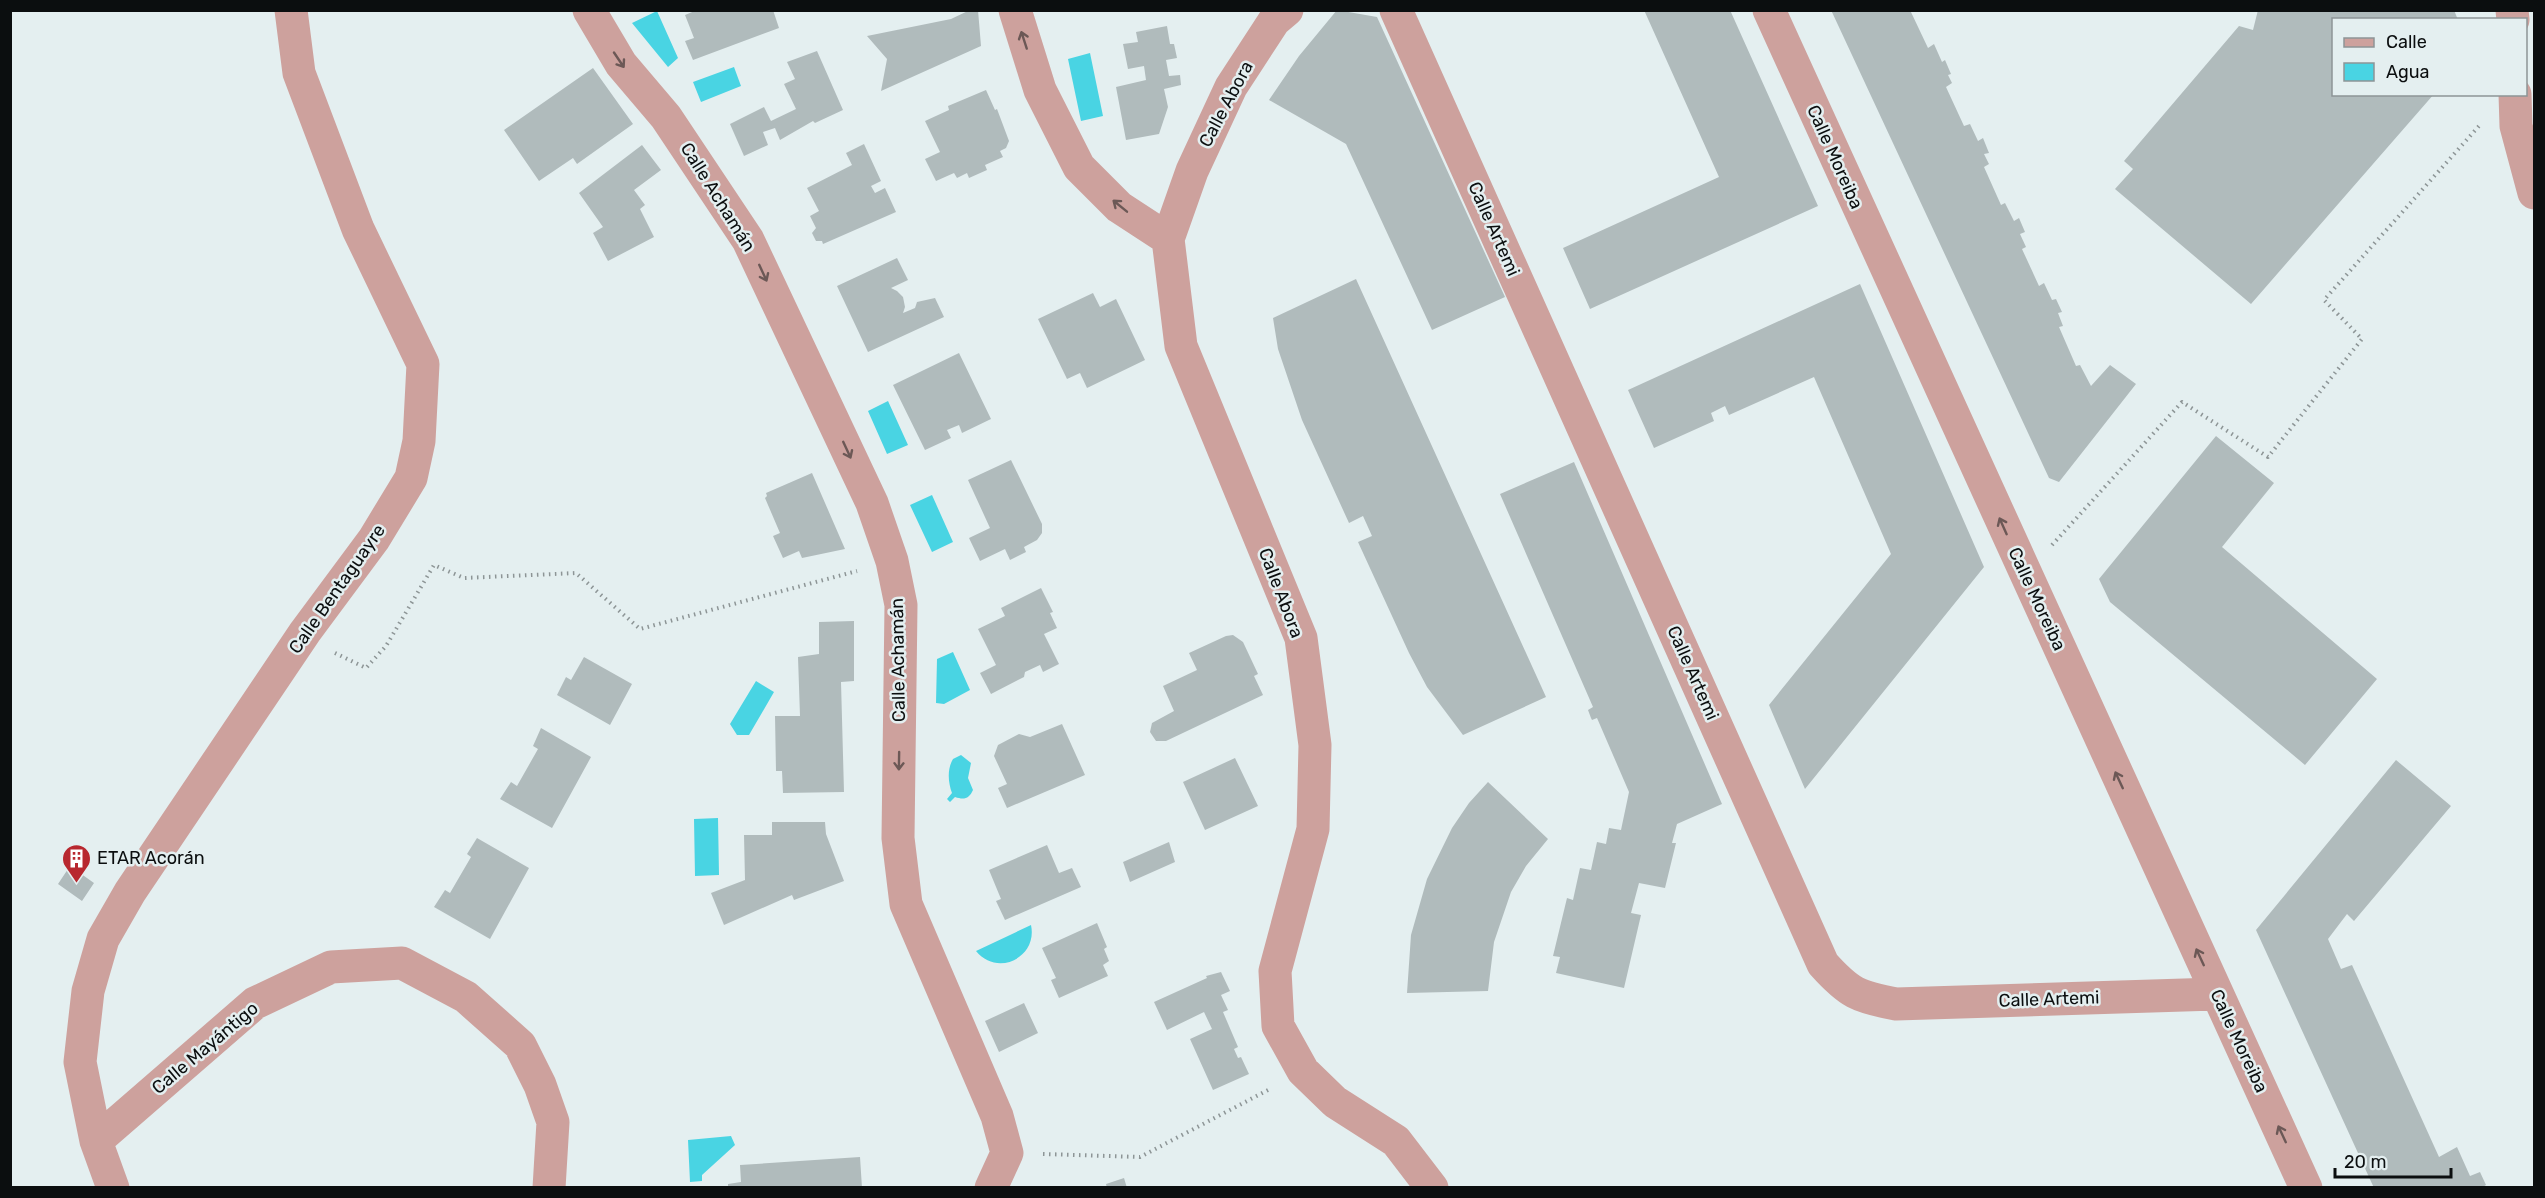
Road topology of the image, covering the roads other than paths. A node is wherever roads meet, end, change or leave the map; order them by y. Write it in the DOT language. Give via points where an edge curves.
graph roads {
  1 [pos="291,10"];
  2 [pos="589,10"];
  3 [pos="1015,10"];
  4 [pos="1396,10"];
  5 [pos="1769,10"];
  6 [pos="1277,14"];
  7 [pos="2515,96"];
  8 [pos="2535,193"];
  9 [pos="1168,239"];
  10 [pos="2216,994"];
  11 [pos="96,1141"];
  12 [pos="113,1188"];
  13 [pos="549,1188"];
  14 [pos="991,1188"];
  15 [pos="1432,1188"];
  16 [pos="2306,1188"];
  1 -- 11 [label="street, Calle Bentaguayre" via="299,73 358,229 423,364 420,441 411,478 374,538 305,632 130,892 103,939 88,991 80,1062"];
  2 -- 14 [label="street, Calle Achamán, one-way" via="621,64 666,117 748,240 872,503 892,561 901,605 897,838 906,904 997,1116 1007,1153"];
  9 -- 3 [label="street, one-way" via="1119,207 1079,167 1040,90"];
  4 -- 10 [label="street, Calle Artemi" via="1823,964 1842,985 1863,998 1896,1004"];
  10 -- 5 [label="street, Calle Moreiba, one-way"];
  6 -- 9 [label="street, Calle Abora" via="1231,87 1192,171"];
  7 -- 8 [label="street" via="2516,126"];
  9 -- 15 [label="street, Calle Abora" via="1181,346 1301,638 1315,745 1313,829 1275,971 1278,1026 1303,1071 1335,1102 1396,1142"];
  16 -- 10 [label="street, Calle Moreiba, one-way"];
  11 -- 12 [label="street"];
  11 -- 13 [label="street, Calle Mayántigo" via="255,1003 331,967 402,963 466,997 520,1045 540,1084 553,1122"];
}
